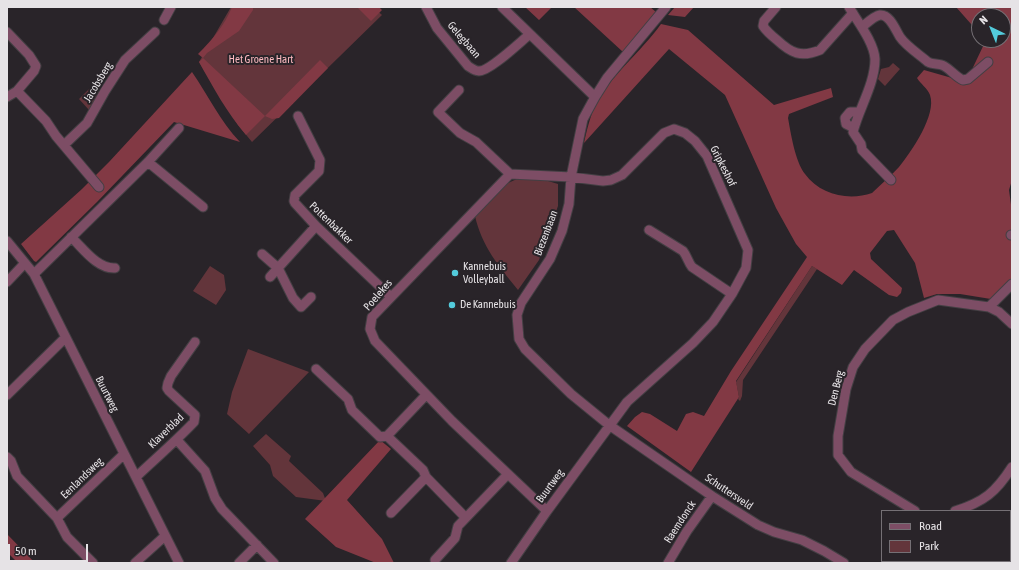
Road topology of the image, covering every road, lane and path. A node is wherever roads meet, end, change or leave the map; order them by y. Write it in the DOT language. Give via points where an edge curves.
graph roads {
  1 [pos="171,7"];
  2 [pos="426,7"];
  3 [pos="502,7"];
  4 [pos="666,7"];
  5 [pos="776,7"];
  6 [pos="851,10"];
  7 [pos="164,20"];
  8 [pos="862,27"];
  9 [pos="7,32"];
  10 [pos="155,32"];
  11 [pos="530,34"];
  12 [pos="988,62"];
  13 [pos="459,90"];
  14 [pos="17,91"];
  15 [pos="7,97"];
  16 [pos="595,97"];
  17 [pos="298,116"];
  18 [pos="179,128"];
  19 [pos="64,145"];
  20 [pos="148,162"];
  21 [pos="510,174"];
  22 [pos="571,177"];
  23 [pos="892,180"];
  24 [pos="98,187"];
  25 [pos="202,207"];
  26 [pos="316,226"];
  27 [pos="649,230"];
  28 [pos="71,237"];
  29 [pos="7,241"];
  30 [pos="262,254"];
  31 [pos="25,263"];
  32 [pos="114,268"];
  33 [pos="278,268"];
  34 [pos="34,274"];
  35 [pos="270,277"];
  36 [pos="7,282"];
  37 [pos="1012,284"];
  38 [pos="732,294"];
  39 [pos="311,297"];
  40 [pos="391,297"];
  41 [pos="989,307"];
  42 [pos="1012,324"];
  43 [pos="65,338"];
  44 [pos="195,342"];
  45 [pos="316,368"];
  46 [pos="7,395"];
  47 [pos="426,395"];
  48 [pos="609,425"];
  49 [pos="387,436"];
  50 [pos="177,440"];
  51 [pos="124,454"];
  52 [pos="7,457"];
  53 [pos="1012,466"];
  54 [pos="508,474"];
  55 [pos="136,477"];
  56 [pos="426,477"];
  57 [pos="712,496"];
  58 [pos="914,510"];
  59 [pos="958,510"];
  60 [pos="547,511"];
  61 [pos="391,513"];
  62 [pos="465,517"];
  63 [pos="58,518"];
  64 [pos="165,536"];
  65 [pos="257,545"];
  66 [pos="435,560"];
  67 [pos="93,563"];
  68 [pos="135,563"];
  69 [pos="179,563"];
  70 [pos="239,563"];
  71 [pos="274,563"];
  72 [pos="512,563"];
  73 [pos="668,563"];
  74 [pos="844,563"];
  1 -- 7 [label="street"];
  2 -- 11 [label="street, Gelegbaan" via="437,28 474,70 489,68"];
  3 -- 11 [label="street"];
  4 -- 16 [label="street, Biezenbaan" via="607,78"];
  5 -- 6 [label="street" via="763,26 786,49 803,55 820,50"];
  6 -- 8 [label="street"];
  8 -- 12 [label="street" via="876,17 885,16 896,28 900,38 928,62 944,66 963,80 968,79"];
  8 -- 23 [label="street" via="875,58 872,81 853,132 862,150"];
  9 -- 14 [label="street" via="36,66 34,72"];
  10 -- 19 [label="street, Jacobsberg" via="125,60 87,123"];
  11 -- 16 [label="street"];
  13 -- 21 [label="street" via="436,115 476,142"];
  14 -- 15 [label="street"];
  14 -- 19 [label="street" via="46,121"];
  16 -- 22 [label="street, Biezenbaan" via="583,118"];
  17 -- 26 [label="street, Pottenbakker" via="320,160 319,171 296,193 294,201"];
  18 -- 20 [label="street"];
  19 -- 24 [label="street"];
  20 -- 25 [label="street"];
  20 -- 28 [label="street"];
  21 -- 22 [label="street"];
  21 -- 40 [label="street, Poelekes"];
  22 -- 38 [label="street, Gripkeshof" via="611,180 622,175 664,133 674,129 685,133 707,156 748,250 746,268"];
  22 -- 48 [label="street, Biezenbaan" via="569,204 562,230 550,259 521,303 517,316 518,334 521,344 530,354 571,394"];
  26 -- 33 [label="street"];
  26 -- 40 [label="street, Pottenbakker"];
  27 -- 38 [label="street" via="683,251 692,267"];
  28 -- 32 [label="street" via="100,264"];
  28 -- 34 [label="street"];
  29 -- 31 [label="street, Buurtweg"];
  30 -- 33 [label="street"];
  31 -- 34 [label="street, Buurtweg"];
  31 -- 36 [label="street"];
  33 -- 35 [label="street"];
  33 -- 39 [label="street" via="292,298 300,307"];
  34 -- 43 [label="street, Buurtweg"];
  37 -- 41 [label="street"];
  38 -- 48 [label="street, Gripkeshof" via="713,322 626,402"];
  40 -- 47 [label="street, Poelekes" via="372,317 370,328 375,342"];
  41 -- 42 [label="street, Den Berg"];
  41 -- 58 [label="street, Den Berg" via="938,300 908,312 893,320 865,349 853,368 843,405 838,455 850,472"];
  43 -- 46 [label="street"];
  43 -- 51 [label="street, Buurtweg"];
  44 -- 50 [label="street, Klaverblad" via="167,388 194,414 194,422"];
  45 -- 49 [label="street" via="348,399 352,410 377,436"];
  47 -- 49 [label="street"];
  47 -- 54 [label="street, Poelekes"];
  48 -- 57 [label="street, Schuttersveld"];
  48 -- 60 [label="street, Buurtweg"];
  49 -- 56 [label="street" via="423,470"];
  50 -- 55 [label="street, Klaverblad"];
  50 -- 65 [label="street" via="205,471 222,509"];
  51 -- 55 [label="street, Buurtweg"];
  51 -- 63 [label="street, Eenlandsweg"];
  52 -- 63 [label="street" via="17,476"];
  53 -- 59 [label="street" via="1001,484 986,498"];
  54 -- 60 [label="street, Poelekes"];
  54 -- 62 [label="street"];
  55 -- 64 [label="street, Buurtweg"];
  56 -- 61 [label="street"];
  56 -- 62 [label="street"];
  57 -- 73 [label="street, Raemdonck"];
  57 -- 74 [label="street, Schuttersveld" via="758,525 802,540"];
  60 -- 72 [label="street, Buurtweg"];
  62 -- 66 [label="street" via="458,526 455,538"];
  63 -- 67 [label="street" via="67,537"];
  64 -- 68 [label="street"];
  64 -- 69 [label="street, Buurtweg"];
  65 -- 70 [label="street"];
  65 -- 71 [label="street"];
}
